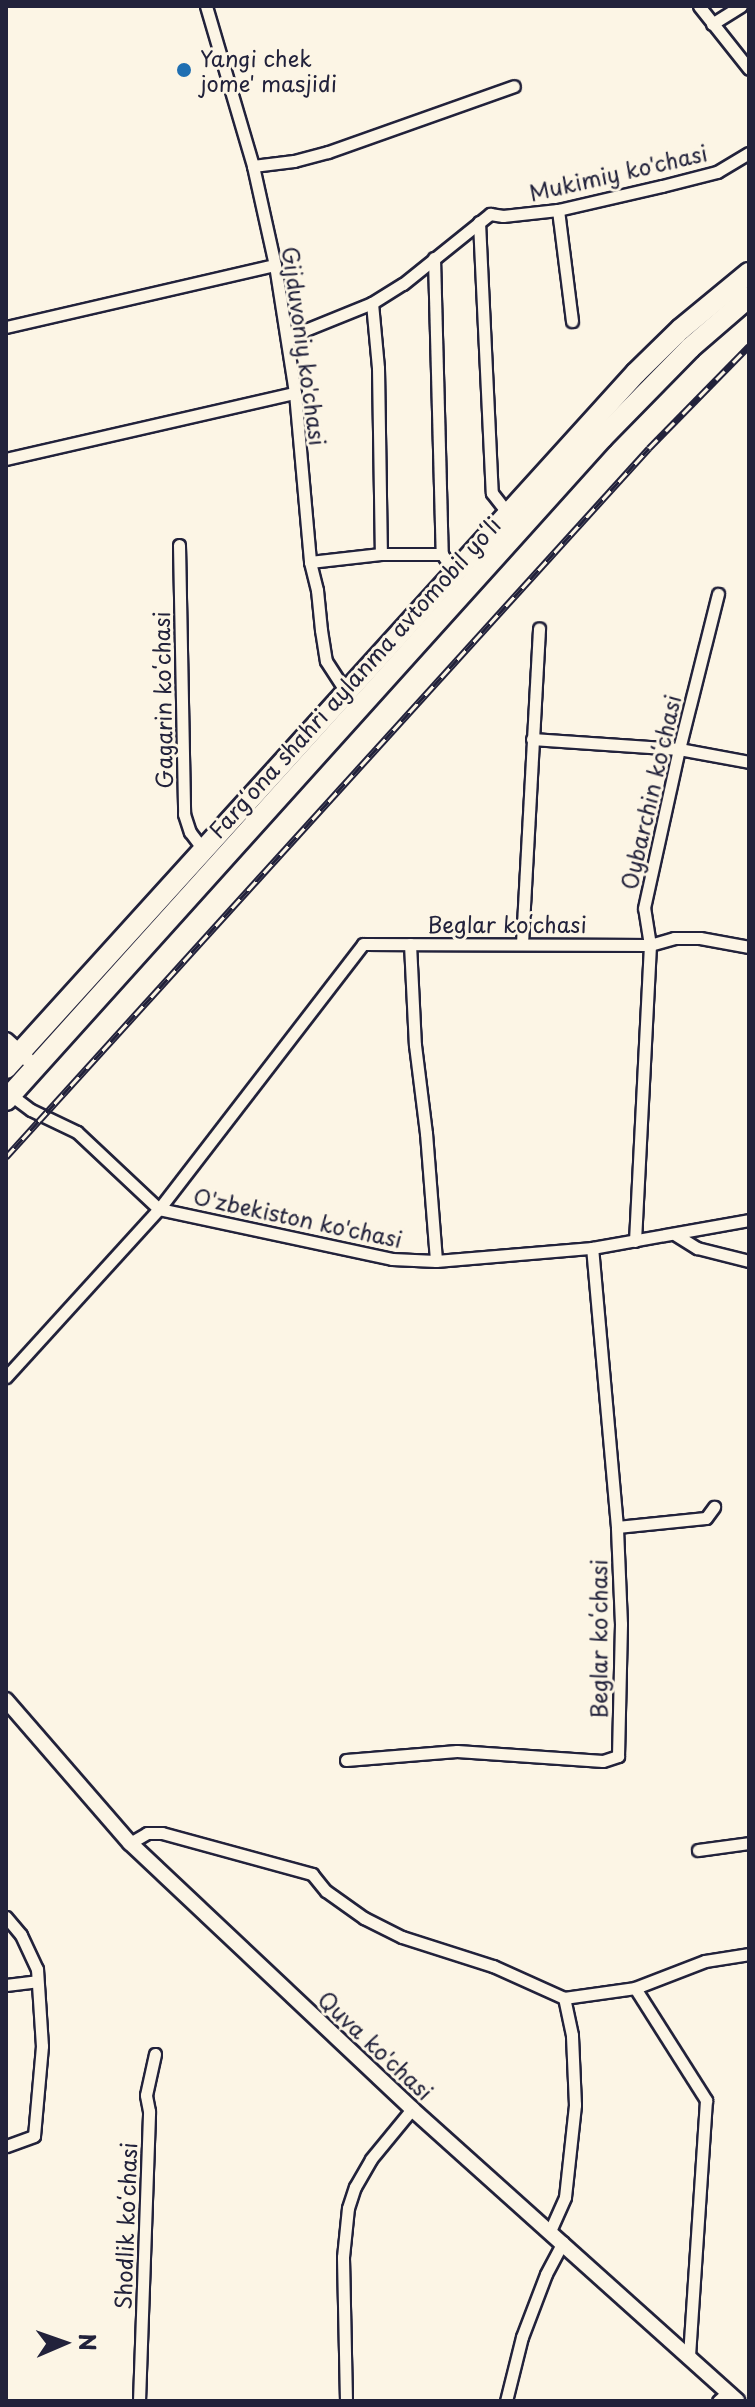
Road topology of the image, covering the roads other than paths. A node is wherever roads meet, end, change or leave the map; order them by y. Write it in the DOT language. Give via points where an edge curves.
graph roads {
  1 [pos="206,6"];
  2 [pos="699,6"];
  3 [pos="741,6"];
  4 [pos="712,24"];
  5 [pos="749,69"];
  6 [pos="514,86"];
  7 [pos="749,153"];
  8 [pos="253,166"];
  9 [pos="558,210"];
  10 [pos="479,222"];
  11 [pos="434,258"];
  12 [pos="275,265"];
  13 [pos="749,273"];
  14 [pos="749,297"];
  15 [pos="372,303"];
  16 [pos="572,321"];
  17 [pos="6,327"];
  18 [pos="288,337"];
  19 [pos="295,393"];
  20 [pos="6,459"];
  21 [pos="509,515"];
  22 [pos="179,545"];
  23 [pos="381,554"];
  24 [pos="442,554"];
  25 [pos="310,562"];
  26 [pos="455,573"];
  27 [pos="718,594"];
  28 [pos="539,628"];
  29 [pos="346,692"];
  30 [pos="532,739"];
  31 [pos="679,749"];
  32 [pos="749,762"];
  33 [pos="203,849"];
  34 [pos="522,943"];
  35 [pos="410,944"];
  36 [pos="650,945"];
  37 [pos="749,947"];
  38 [pos="10,1053"];
  39 [pos="36,1067"];
  40 [pos="8,1097"];
  41 [pos="159,1209"];
  42 [pos="749,1220"];
  43 [pos="676,1235"];
  44 [pos="635,1241"];
  45 [pos="592,1248"];
  46 [pos="436,1261"];
  47 [pos="749,1261"];
  48 [pos="6,1377"];
  49 [pos="714,1507"];
  50 [pos="617,1527"];
  51 [pos="6,1700"];
  52 [pos="346,1760"];
  53 [pos="130,1843"];
  54 [pos="749,1843"];
  55 [pos="698,1850"];
  56 [pos="6,1917"];
  57 [pos="749,1954"];
  58 [pos="37,1981"];
  59 [pos="6,1985"];
  60 [pos="635,1988"];
  61 [pos="564,1998"];
  62 [pos="155,2054"];
  63 [pos="412,2109"];
  64 [pos="6,2146"];
  65 [pos="550,2231"];
  66 [pos="563,2242"];
  67 [pos="689,2355"];
  68 [pos="728,2398"];
  69 [pos="139,2401"];
  70 [pos="346,2401"];
  71 [pos="506,2401"];
  1 -- 8 [label="street, Gijduvoniy ko'chasi"];
  2 -- 4 [label="street"];
  3 -- 4 [label="street"];
  4 -- 5 [label="street"];
  6 -- 8 [label="street" via="328,152"];
  7 -- 9 [label="street, Mukimiy ko'chasi" via="717,172"];
  8 -- 12 [label="street, Gijduvoniy ko'chasi"];
  9 -- 10 [label="street, Mukimiy ko'chasi" via="490,214"];
  9 -- 16 [label="street"];
  10 -- 11 [label="street, Mukimiy ko'chasi"];
  10 -- 21 [label="street" via="492,493"];
  11 -- 15 [label="street, Mukimiy ko'chasi"];
  11 -- 24 [label="street"];
  12 -- 17 [label="street"];
  12 -- 18 [label="street, Gijduvoniy ko'chasi"];
  13 -- 21 [label="highway, Fargʻona shahri aylanma avtomobil yoʻli" via="636,373"];
  14 -- 39 [label="highway, Fargʻona shahri aylanma avtomobil yoʻli" via="690,348 602,438"];
  15 -- 18 [label="street, Mukimiy ko'chasi"];
  15 -- 23 [label="street"];
  18 -- 19 [label="street, Gijduvoniy ko'chasi"];
  19 -- 20 [label="street"];
  19 -- 25 [label="street, Gijduvoniy ko'chasi"];
  21 -- 26 [label="highway, Fargʻona shahri aylanma avtomobil yoʻli"];
  22 -- 33 [label="street, Gagarin koʻchasi" via="184,814"];
  23 -- 24 [label="street"];
  23 -- 25 [label="street"];
  24 -- 26 [label="street"];
  25 -- 29 [label="street, Gijduvoniy ko'chasi" via="326,661"];
  26 -- 29 [label="highway, Fargʻona shahri aylanma avtomobil yoʻli"];
  27 -- 31 [label="street, Oybarchin koʻchasi"];
  28 -- 30 [label="street"];
  29 -- 33 [label="highway, Fargʻona shahri aylanma avtomobil yoʻli"];
  30 -- 31 [label="street"];
  30 -- 34 [label="street"];
  31 -- 32 [label="street"];
  31 -- 36 [label="street, Oybarchin koʻchasi" via="644,908"];
  33 -- 38 [label="highway, Fargʻona shahri aylanma avtomobil yoʻli"];
  34 -- 35 [label="street, Beglar koʻchasi"];
  34 -- 36 [label="street, Beglar koʻchasi"];
  35 -- 41 [label="street, Beglar koʻchasi" via="363,944"];
  35 -- 46 [label="street"];
  36 -- 37 [label="street, Beglar koʻchasi" via="700,938"];
  36 -- 44 [label="street, Oybarchin koʻchasi"];
  38 -- 39 [label="main road"];
  39 -- 40 [label="highway, Fargʻona shahri aylanma avtomobil yoʻli"];
  40 -- 41 [label="street" via="77,1132"];
  41 -- 46 [label="street, O'zbekiston ko'chasi" via="392,1259"];
  41 -- 48 [label="street, O'zbekiston ko'chasi"];
  42 -- 43 [label="street, O'zbekiston ko'chasi"];
  43 -- 44 [label="street, O'zbekiston ko'chasi"];
  43 -- 47 [label="street" via="697,1248"];
  44 -- 45 [label="street, O'zbekiston ko'chasi"];
  45 -- 46 [label="street, O'zbekiston ko'chasi"];
  45 -- 50 [label="street, Beglar koʻchasi"];
  49 -- 50 [label="street" via="706,1518"];
  50 -- 52 [label="street, Beglar koʻchasi" via="621,1624 615,1759 457,1751"];
  51 -- 53 [label="main road, Quva ko'chasi"];
  53 -- 61 [label="street" via="147,1833 162,1833 312,1874 364,1918 402,1937 493,1966"];
  53 -- 63 [label="main road, Quva ko'chasi"];
  54 -- 55 [label="street"];
  56 -- 58 [label="street" via="21,1935"];
  57 -- 60 [label="street" via="705,1961"];
  58 -- 59 [label="street"];
  58 -- 64 [label="street" via="42,2046 36,2124 28,2140"];
  60 -- 61 [label="street"];
  60 -- 67 [label="street" via="706,2100"];
  61 -- 65 [label="street" via="572,2035 575,2105 565,2197"];
  62 -- 69 [label="street, Shodlik koʻchasi" via="146,2095"];
  63 -- 65 [label="main road, Quva ko'chasi"];
  63 -- 70 [label="street" via="371,2159 348,2208 343,2257"];
  65 -- 66 [label="main road, Quva ko'chasi"];
  66 -- 67 [label="main road, Quva ko'chasi"];
  66 -- 71 [label="street" via="522,2337"];
  67 -- 68 [label="main road, Quva ko'chasi"];
}
